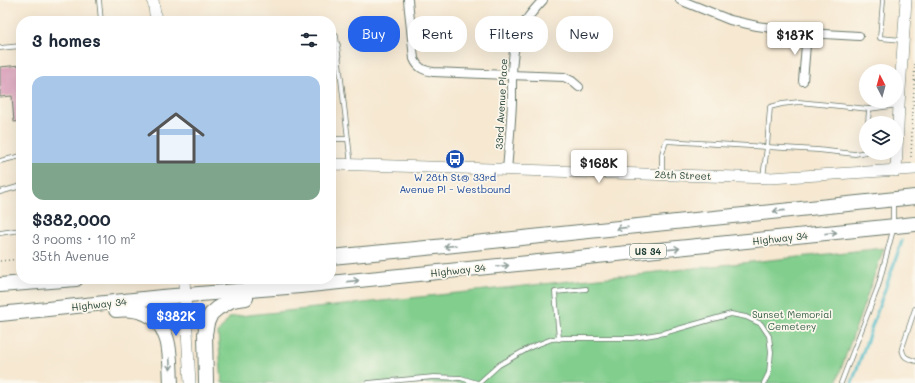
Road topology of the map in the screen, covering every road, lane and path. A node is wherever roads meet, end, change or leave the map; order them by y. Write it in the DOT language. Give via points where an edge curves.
graph roads {
  1 [pos="99,0"];
  2 [pos="153,0"];
  3 [pos="408,0"];
  4 [pos="543,0"];
  5 [pos="680,0"];
  6 [pos="883,0"];
  7 [pos="906,0"];
  8 [pos="101,16"];
  9 [pos="155,16"];
  10 [pos="807,33"];
  11 [pos="336,36"];
  12 [pos="858,36"];
  13 [pos="903,40"];
  14 [pos="338,45"];
  15 [pos="16,46"];
  16 [pos="0,48"];
  17 [pos="336,57"];
  18 [pos="339,57"];
  19 [pos="915,63"];
  20 [pos="902,64"];
  21 [pos="513,75"];
  22 [pos="803,81"];
  23 [pos="579,87"];
  24 [pos="880,108"];
  25 [pos="899,108"];
  26 [pos="870,109"];
  27 [pos="869,116"];
  28 [pos="336,139"];
  29 [pos="348,139"];
  30 [pos="767,147"];
  31 [pos="859,153"];
  32 [pos="16,157"];
  33 [pos="911,157"];
  34 [pos="0,161"];
  35 [pos="336,164"];
  36 [pos="351,165"];
  37 [pos="915,169"];
  38 [pos="507,170"];
  39 [pos="896,171"];
  40 [pos="662,174"];
  41 [pos="762,178"];
  42 [pos="16,187"];
  43 [pos="0,192"];
  44 [pos="915,197"];
  45 [pos="893,200"];
  46 [pos="915,224"];
  47 [pos="894,226"];
  48 [pos="16,231"];
  49 [pos="0,233"];
  50 [pos="336,257"];
  51 [pos="16,259"];
  52 [pos="0,261"];
  53 [pos="16,276"];
  54 [pos="0,278"];
  55 [pos="336,282"];
  56 [pos="16,284"];
  57 [pos="184,284"];
  58 [pos="320,284"];
  59 [pos="0,285"];
  60 [pos="300,286"];
  61 [pos="586,289"];
  62 [pos="185,296"];
  63 [pos="915,309"];
  64 [pos="0,314"];
  65 [pos="559,338"];
  66 [pos="915,361"];
  67 [pos="171,383"];
  68 [pos="190,383"];
  69 [pos="206,383"];
  70 [pos="368,383"];
  71 [pos="478,383"];
  72 [pos="764,383"];
  73 [pos="842,383"];
  1 -- 8 [label="lane"];
  2 -- 9 [label="street"];
  3 -- 21 [label="street" via="416,64 433,72"];
  4 -- 21 [label="street, 33rd Avenue Place" via="529,16 517,38"];
  5 -- 10 [label="street" via="730,20"];
  6 -- 13 [label="lane" via="880,38"];
  7 -- 13 [label="street"];
  10 -- 12 [label="street"];
  10 -- 22 [label="street"];
  11 -- 14 [label="lane"];
  13 -- 20 [label="street"];
  14 -- 18 [label="lane"];
  15 -- 16 [label="lane"];
  17 -- 18 [label="lane"];
  18 -- 29 [label="lane"];
  19 -- 33 [label="path"];
  21 -- 23 [label="street" via="564,77"];
  21 -- 38 [label="street, 33rd Avenue Place"];
  24 -- 26 [label="lane"];
  25 -- 39 [label="street"];
  26 -- 27 [label="lane"];
  26 -- 30 [label="lane" via="799,102 770,107"];
  28 -- 29 [label="lane"];
  29 -- 36 [label="lane"];
  30 -- 31 [label="lane"];
  30 -- 40 [label="lane" via="666,141 662,154"];
  30 -- 41 [label="lane"];
  32 -- 34 [label="lane"];
  35 -- 36 [label="street, 28th Street"];
  36 -- 38 [label="street, 28th Street"];
  37 -- 39 [label="street, 28th Street"];
  38 -- 40 [label="street, 28th Street"];
  39 -- 41 [label="street, 28th Street"];
  40 -- 41 [label="street, 28th Street"];
  42 -- 43 [label="lane"];
  44 -- 45 [label="highway"];
  45 -- 47 [label="lane"];
  45 -- 50 [label="highway, one-way"];
  46 -- 47 [label="highway, Highway 34 / US 34"];
  55 -- 47 [label="highway, Highway 34 / US 34, one-way"];
  47 -- 73 [label="lane" via="878,287"];
  48 -- 49 [label="lane"];
  51 -- 52 [label="path"];
  53 -- 54 [label="highway"];
  56 -- 59 [label="highway"];
  57 -- 62 [label="street"];
  60 -- 58 [label="highway, Highway 34 / US 34, one-way"];
  60 -- 62 [label="highway, Highway 34 / US 34"];
  60 -- 69 [label="highway" via="283,294 232,300 211,314 204,334"];
  61 -- 65 [label="lane" via="555,292"];
  62 -- 64 [label="highway, Highway 34 / US 34"];
  62 -- 68 [label="street"];
  63 -- 66 [label="lane" via="902,348 906,358"];
  64 -- 67 [label="highway, one-way" via="10,316 126,309 146,313 161,326 166,337"];
  65 -- 71 [label="lane" via="531,347 499,365"];
  65 -- 72 [label="lane" via="633,338 731,314 746,317 761,324 769,336 769,373"];
  70 -- 71 [label="lane" via="434,377 461,378"];
}
